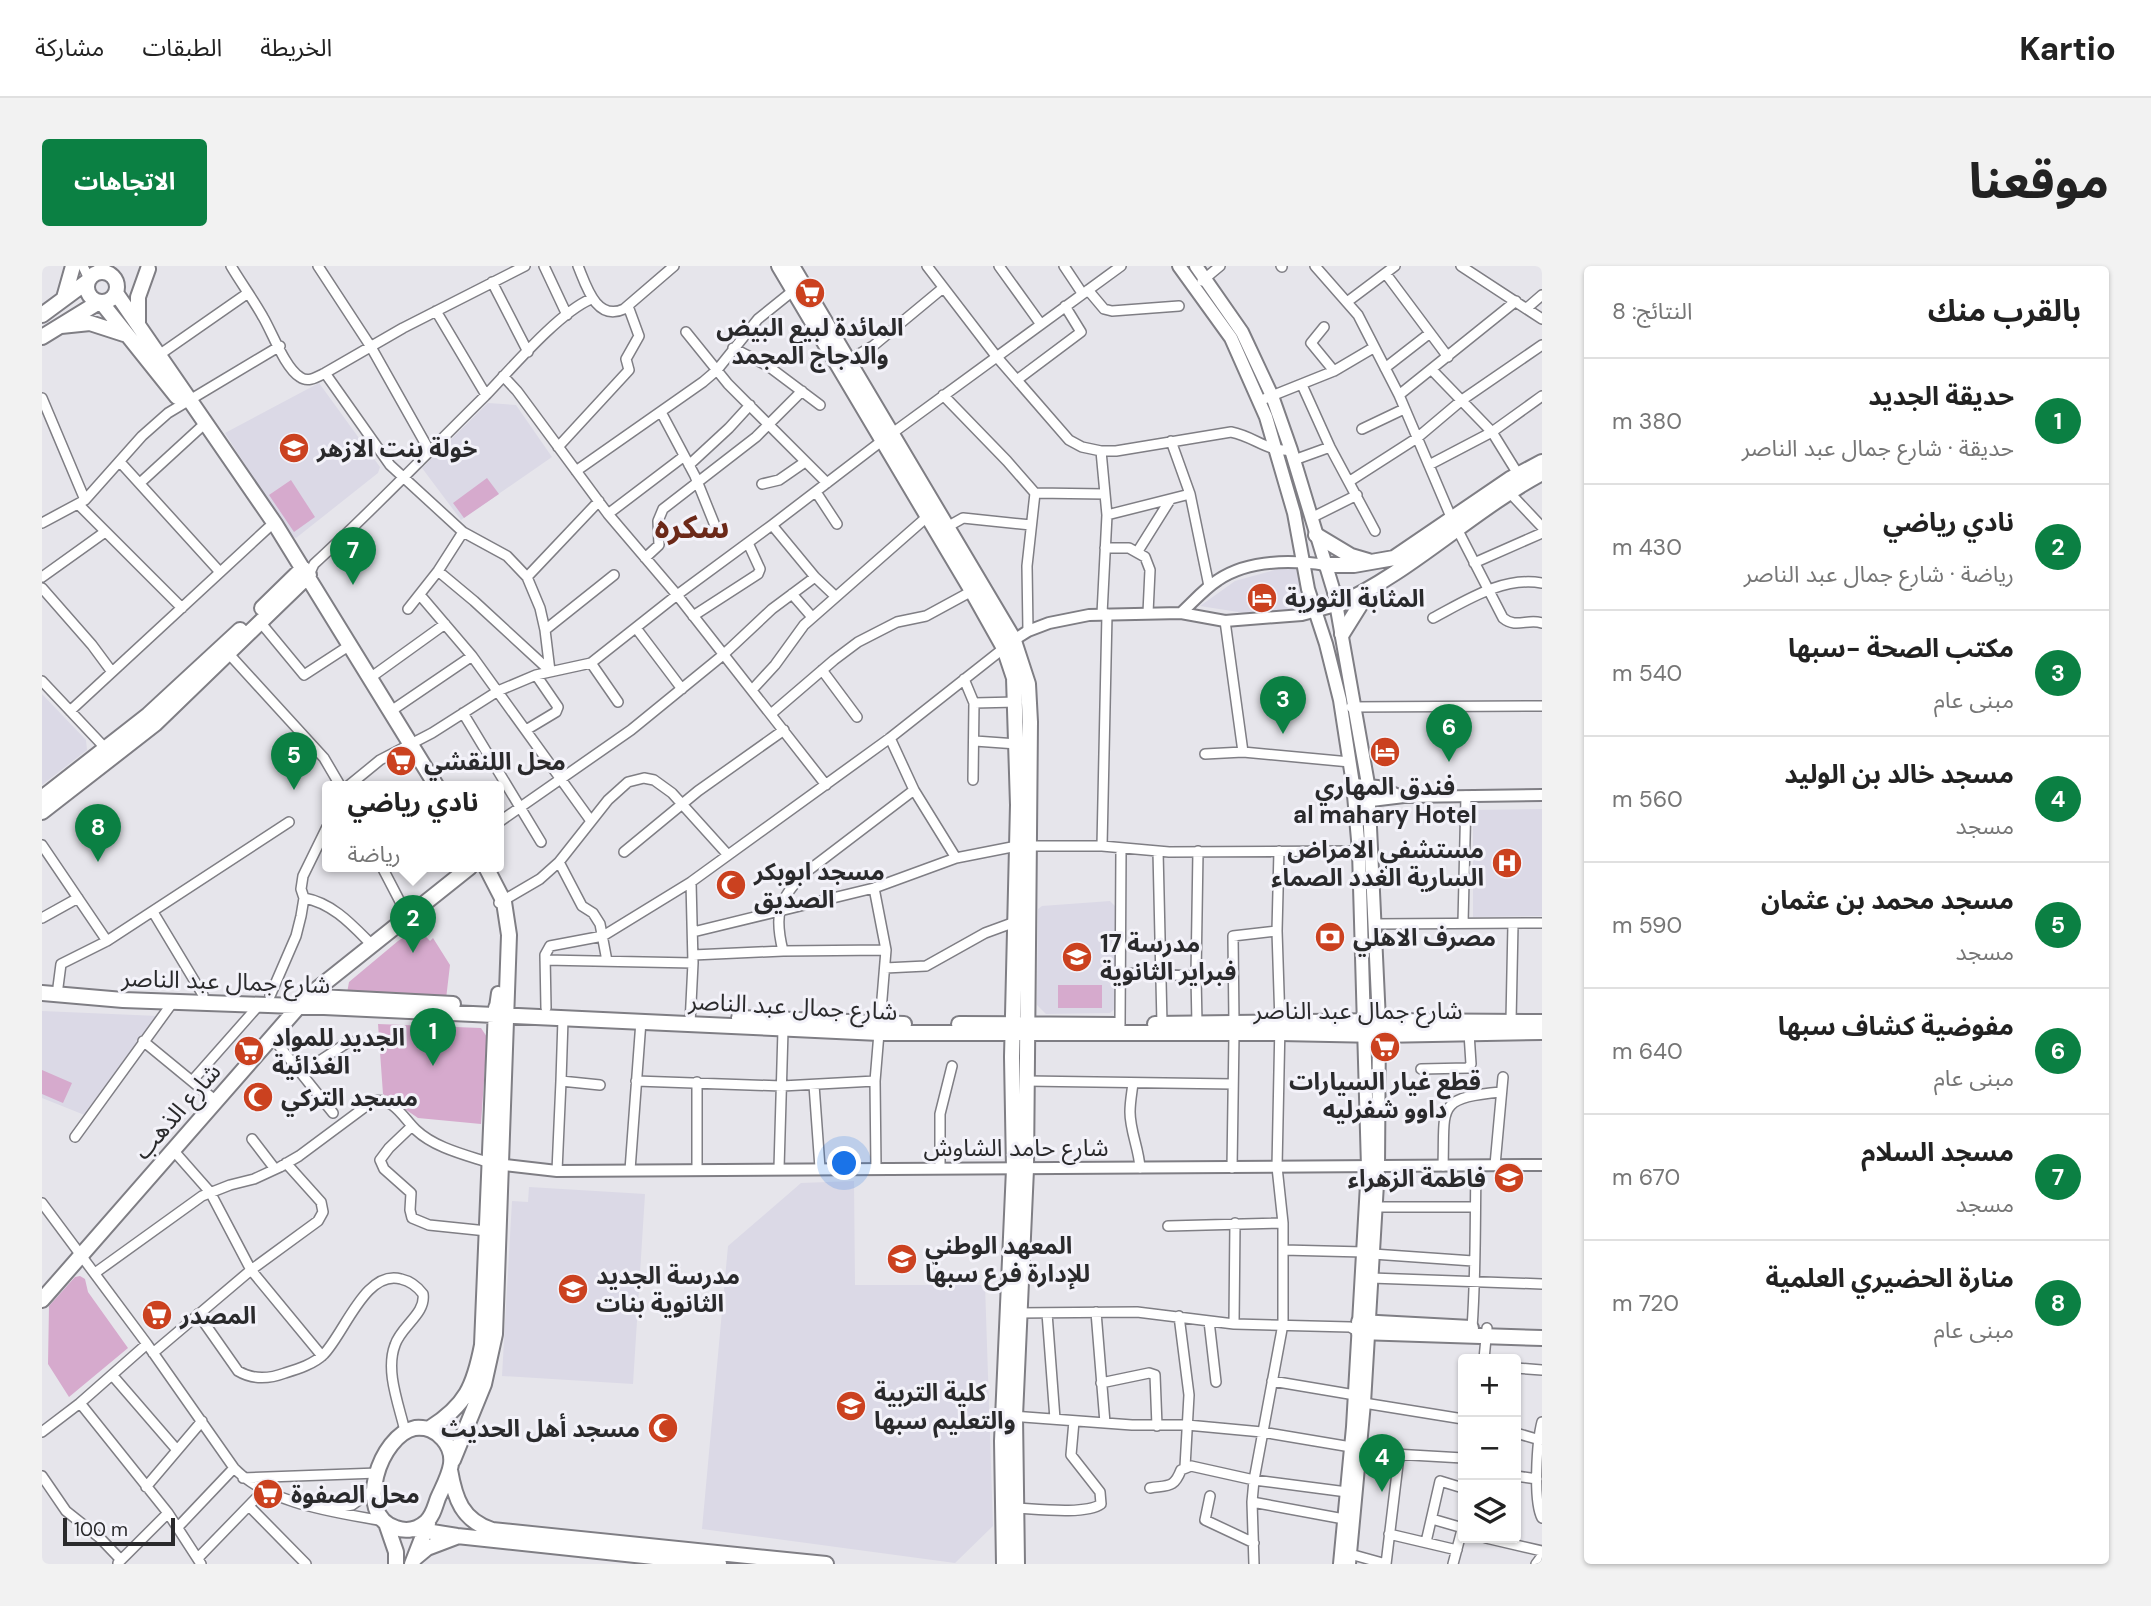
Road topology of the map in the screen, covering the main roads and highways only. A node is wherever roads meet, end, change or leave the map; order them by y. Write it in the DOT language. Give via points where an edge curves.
graph roads {
  1 [pos="73,266"];
  2 [pos="790,266"];
  3 [pos="1180,266"];
  4 [pos="1196,266"];
  5 [pos="150,268"];
  6 [pos="106,269"];
  7 [pos="86,275"];
  8 [pos="1200,282"];
  9 [pos="116,291"];
  10 [pos="64,298"];
  11 [pos="100,302"];
  12 [pos="42,315"];
  13 [pos="61,326"];
  14 [pos="134,332"];
  15 [pos="42,337"];
  16 [pos="1266,398"];
  17 [pos="186,402"];
  18 [pos="887,437"];
  19 [pos="1542,462"];
  20 [pos="1542,473"];
  21 [pos="1454,523"];
  22 [pos="1316,535"];
  23 [pos="1380,562"];
  24 [pos="1326,565"];
  25 [pos="305,573"];
  26 [pos="1372,588"];
  27 [pos="1336,606"];
  28 [pos="1342,634"];
  29 [pos="1009,643"];
  30 [pos="409,745"];
  31 [pos="110,753"];
  32 [pos="427,781"];
  33 [pos="434,781"];
  34 [pos="42,798"];
  35 [pos="42,812"];
  36 [pos="1023,845"];
  37 [pos="464,872"];
  38 [pos="483,872"];
  39 [pos="488,872"];
  40 [pos="501,903"];
  41 [pos="337,974"];
  42 [pos="42,985"];
  43 [pos="42,993"];
  44 [pos="344,998"];
  45 [pos="265,1000"];
  46 [pos="304,1002"];
  47 [pos="501,1008"];
  48 [pos="690,1020"];
  49 [pos="1542,1022"];
  50 [pos="880,1028"];
  51 [pos="1234,1028"];
  52 [pos="1372,1028"];
  53 [pos="1019,1029"];
  54 [pos="1542,1032"];
  55 [pos="496,1164"];
  56 [pos="1373,1167"];
  57 [pos="1020,1169"];
  58 [pos="1369,1253"];
  59 [pos="42,1300"];
  60 [pos="1361,1327"];
  61 [pos="1542,1330"];
  62 [pos="1482,1331"];
  63 [pos="1542,1338"];
  64 [pos="1009,1416"];
  65 [pos="430,1428"];
  66 [pos="1355,1450"];
  67 [pos="451,1465"];
  68 [pos="384,1522"];
  69 [pos="423,1526"];
  70 [pos="457,1536"];
  71 [pos="1349,1559"];
  72 [pos="645,1560"];
  73 [pos="413,1561"];
  74 [pos="396,1564"];
  75 [pos="719,1564"];
  76 [pos="826,1564"];
  77 [pos="1004,1564"];
  78 [pos="1017,1564"];
  79 [pos="1340,1564"];
  1 -- 10 [label="main road"];
  2 -- 18 [label="main road"];
  2 -- 18 [label="main road" via="794,290"];
  3 -- 8 [label="main road"];
  4 -- 8 [label="main road"];
  5 -- 9 [label="main road"];
  5 -- 14 [label="main road" via="138,297"];
  6 -- 7 [label="main road"];
  6 -- 9 [label="main road" via="115,280"];
  7 -- 10 [label="main road"];
  7 -- 11 [label="main road" via="89,296"];
  8 -- 16 [label="main road" via="1242,332"];
  9 -- 11 [label="main road" via="110,300"];
  9 -- 14 [label="main road"];
  10 -- 12 [label="main road"];
  11 -- 13 [label="main road"];
  11 -- 14 [label="main road"];
  13 -- 14 [label="main road" via="89,323"];
  13 -- 15 [label="main road"];
  14 -- 17 [label="main road"];
  14 -- 17 [label="main road" via="159,355"];
  16 -- 22 [label="main road" via="1292,455"];
  16 -- 52 [label="main road" via="1308,589 1341,708 1355,802"];
  17 -- 25 [label="main road"];
  17 -- 25 [label="main road" via="268,528"];
  18 -- 29 [label="main road" via="947,527"];
  18 -- 29 [label="main road" via="972,591"];
  19 -- 21 [label="main road" via="1518,474"];
  20 -- 21 [label="main road"];
  21 -- 23 [label="main road"];
  21 -- 26 [label="main road"];
  22 -- 23 [label="main road" via="1351,556"];
  22 -- 24 [label="main road"];
  23 -- 24 [label="main road"];
  24 -- 27 [label="main road"];
  25 -- 30 [label="main road"];
  25 -- 30 [label="main road" via="344,649"];
  25 -- 31 [label="main road"];
  25 -- 31 [label="main road" via="261,623 155,724"];
  26 -- 27 [label="main road"];
  26 -- 28 [label="main road"];
  27 -- 28 [label="main road"];
  28 -- 52 [label="main road" via="1368,784 1375,924"];
  29 -- 36 [label="main road" via="1017,702"];
  29 -- 36 [label="main road" via="1028,684 1030,702"];
  30 -- 32 [label="main road"];
  30 -- 33 [label="main road"];
  31 -- 34 [label="main road"];
  31 -- 35 [label="main road"];
  36 -- 53 [label="main road"];
  36 -- 53 [label="main road" via="1015,922"];
  37 -- 41 [label="main road, شارع الذهب"];
  38 -- 40 [label="main road"];
  39 -- 40 [label="main road"];
  40 -- 47 [label="main road" via="509,935"];
  41 -- 44 [label="main road" via="337,987"];
  41 -- 46 [label="main road, شارع الذهب"];
  42 -- 45 [label="main road, شارع جمال عبد الناصر"];
  43 -- 45 [label="main road, شارع جمال عبد الناصر" via="173,1002"];
  44 -- 46 [label="main road, شارع جمال عبد الناصر"];
  44 -- 47 [label="main road, شارع جمال عبد الناصر"];
  45 -- 46 [label="main road, شارع جمال عبد الناصر"];
  46 -- 47 [label="main road, شارع جمال عبد الناصر"];
  46 -- 59 [label="main road, شارع الذهب"];
  47 -- 48 [label="main road, شارع جمال عبد الناصر"];
  47 -- 48 [label="main road, شارع جمال عبد الناصر" via="564,1018"];
  47 -- 55 [label="main road"];
  48 -- 50 [label="main road, شارع جمال عبد الناصر"];
  48 -- 50 [label="main road, شارع جمال عبد الناصر" via="783,1030"];
  49 -- 52 [label="main road, شارع جمال عبد الناصر"];
  50 -- 53 [label="main road, شارع جمال عبد الناصر"];
  51 -- 52 [label="main road, شارع جمال عبد الناصر"];
  51 -- 53 [label="main road, شارع جمال عبد الناصر"];
  51 -- 53 [label="main road, شارع جمال عبد الناصر" via="1162,1024"];
  52 -- 54 [label="main road, شارع جمال عبد الناصر"];
  52 -- 56 [label="main road"];
  53 -- 57 [label="main road"];
  53 -- 57 [label="main road" via="1026,1081"];
  55 -- 65 [label="main road" via="478,1363 465,1399 449,1417"];
  55 -- 67 [label="main road" via="493,1350 480,1396"];
  56 -- 58 [label="main road"];
  56 -- 58 [label="main road" via="1376,1207"];
  57 -- 64 [label="main road"];
  58 -- 60 [label="main road"];
  58 -- 60 [label="main road" via="1371,1278"];
  60 -- 62 [label="main road"];
  60 -- 66 [label="main road"];
  61 -- 62 [label="main road"];
  62 -- 63 [label="main road"];
  64 -- 77 [label="main road"];
  64 -- 78 [label="main road"];
  65 -- 67 [label="main road" via="445,1441"];
  65 -- 68 [label="main road" via="405,1431 393,1441 373,1490"];
  66 -- 71 [label="main road"];
  66 -- 79 [label="main road"];
  67 -- 69 [label="main road"];
  67 -- 76 [label="main road" via="457,1501 471,1518 492,1530"];
  68 -- 69 [label="main road" via="402,1530"];
  68 -- 74 [label="main road"];
  69 -- 70 [label="main road"];
  69 -- 73 [label="main road"];
  70 -- 72 [label="main road"];
  70 -- 73 [label="main road" via="427,1548"];
  72 -- 75 [label="main road"];
}
